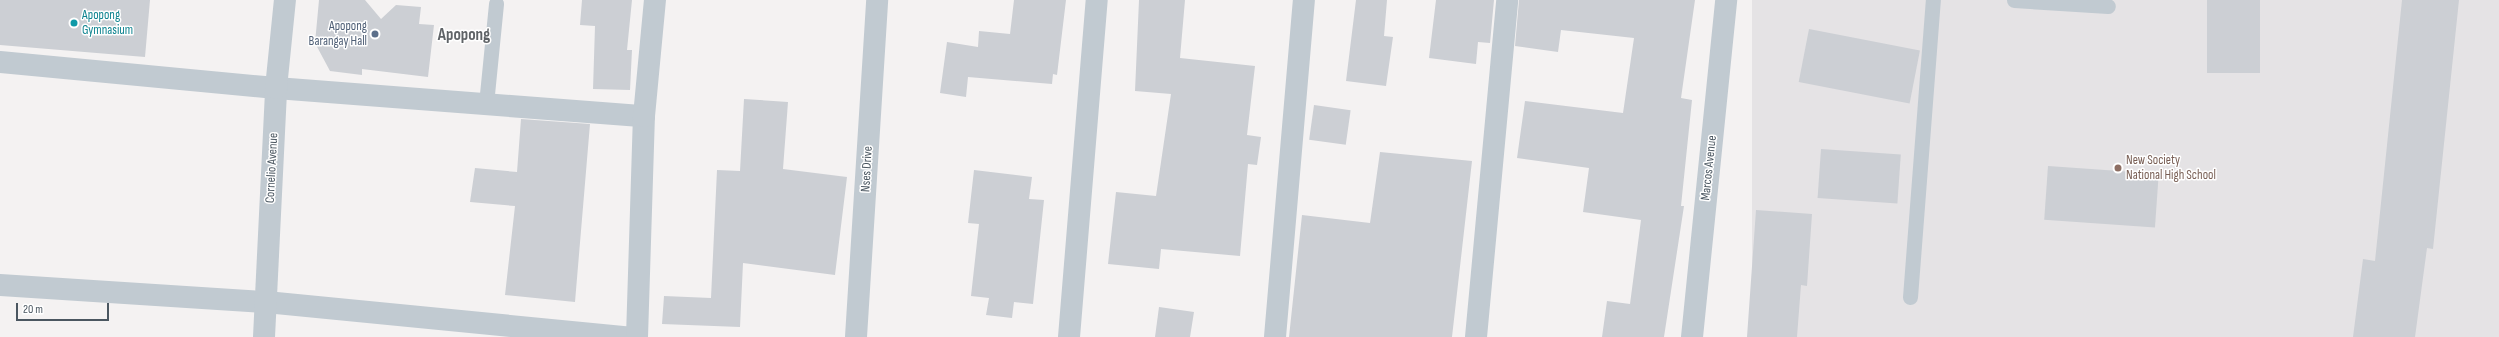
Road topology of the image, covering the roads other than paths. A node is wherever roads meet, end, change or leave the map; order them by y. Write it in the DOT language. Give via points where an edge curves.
graph roads {
  1 [pos="286,0"];
  2 [pos="656,0"];
  3 [pos="877,0"];
  4 [pos="1097,0"];
  5 [pos="1304,0"];
  6 [pos="1507,0"];
  7 [pos="1726,0"];
  8 [pos="1933,0"];
  9 [pos="2014,0"];
  10 [pos="496,3"];
  11 [pos="2108,6"];
  12 [pos="0,62"];
  13 [pos="276,88"];
  14 [pos="486,104"];
  15 [pos="644,116"];
  16 [pos="0,285"];
  17 [pos="1910,297"];
  18 [pos="266,302"];
  19 [pos="264,337"];
  20 [pos="625,337"];
  21 [pos="637,337"];
  22 [pos="860,337"];
  23 [pos="1069,337"];
  24 [pos="1275,337"];
  25 [pos="1476,337"];
  26 [pos="1692,337"];
  1 -- 13 [label="street, Cornelio Avenue"];
  2 -- 15 [label="street"];
  3 -- 22 [label="street, Nses Drive"];
  4 -- 23 [label="street"];
  5 -- 24 [label="street"];
  6 -- 25 [label="street"];
  7 -- 26 [label="street, Marcos Avenue"];
  8 -- 17 [label="lane"];
  9 -- 11 [label="lane"];
  10 -- 14 [label="lane"];
  12 -- 13 [label="street"];
  13 -- 14 [label="street"];
  13 -- 18 [label="street, Cornelio Avenue"];
  14 -- 15 [label="street"];
  15 -- 21 [label="street"];
  16 -- 18 [label="street"];
  18 -- 19 [label="street, Cornelio Avenue"];
  18 -- 20 [label="street"];
}
